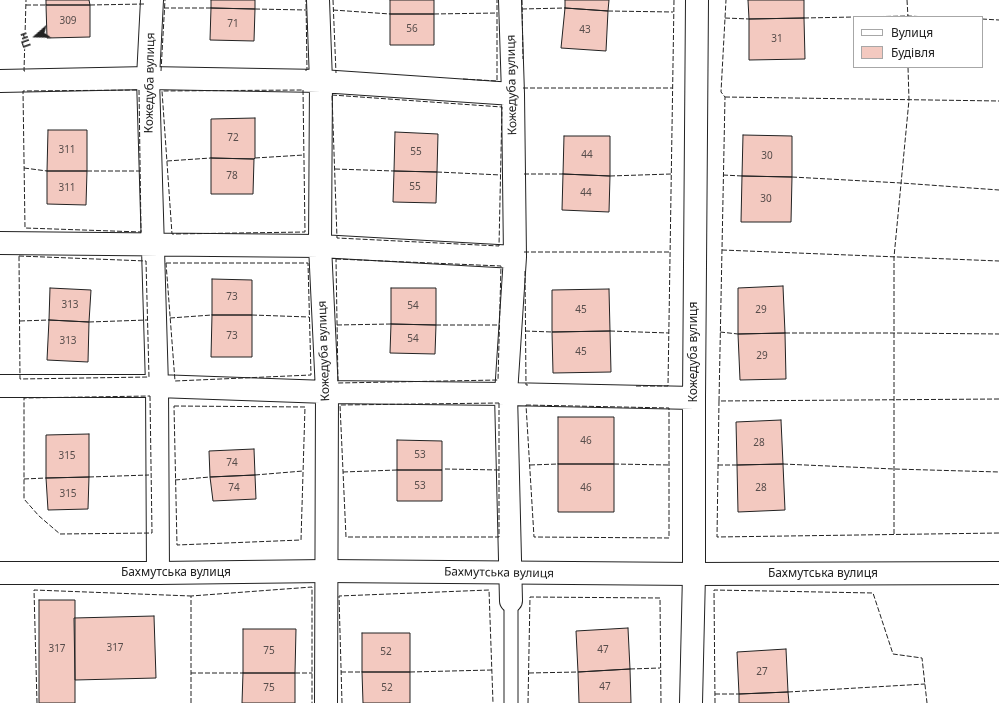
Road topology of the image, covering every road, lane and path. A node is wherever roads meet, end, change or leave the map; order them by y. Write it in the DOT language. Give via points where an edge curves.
graph roads {
  1 [pos="152,0"];
  2 [pos="318,0"];
  3 [pos="510,0"];
  4 [pos="696,0"];
  5 [pos="148,78"];
  6 [pos="0,81"];
  7 [pos="321,81"];
  8 [pos="513,94"];
  9 [pos="0,243"];
  10 [pos="153,244"];
  11 [pos="320,246"];
  12 [pos="515,257"];
  13 [pos="0,386"];
  14 [pos="157,386"];
  15 [pos="326,392"];
  16 [pos="506,394"];
  17 [pos="694,398"];
  18 [pos="326,571"];
  19 [pos="0,573"];
  20 [pos="999,573"];
  21 [pos="158,574"];
  22 [pos="510,574"];
  23 [pos="694,574"];
  24 [pos="511,601"];
  25 [pos="326,703"];
  26 [pos="512,703"];
  27 [pos="691,703"];
  1 -- 5 [label="street, Кожедуба вулиця"];
  2 -- 7 [label="street, Кожедуба вулиця"];
  3 -- 8 [label="street, Кожедуба вулиця"];
  4 -- 17 [label="street, Кожедуба вулиця"];
  5 -- 6 [label="street"];
  5 -- 7 [label="street"];
  5 -- 10 [label="street, Кожедуба вулиця"];
  7 -- 8 [label="street"];
  7 -- 11 [label="street, Кожедуба вулиця"];
  8 -- 12 [label="street, Кожедуба вулиця"];
  9 -- 10 [label="street"];
  10 -- 11 [label="street"];
  10 -- 14 [label="street, Кожедуба вулиця"];
  11 -- 12 [label="street"];
  11 -- 15 [label="street, Кожедуба вулиця"];
  12 -- 16 [label="street, Кожедуба вулиця"];
  13 -- 14 [label="street"];
  14 -- 15 [label="street"];
  14 -- 21 [label="street, Кожедуба вулиця"];
  15 -- 16 [label="street"];
  15 -- 18 [label="street, Кожедуба вулиця"];
  16 -- 17 [label="street"];
  16 -- 22 [label="street, Кожедуба вулиця"];
  17 -- 23 [label="street, Кожедуба вулиця"];
  18 -- 21 [label="street, Бахмутська вулиця"];
  18 -- 22 [label="street, Бахмутська вулиця"];
  18 -- 25 [label="street, Кожедуба вулиця"];
  19 -- 21 [label="street, Бахмутська вулиця"];
  20 -- 23 [label="street, Бахмутська вулиця"];
  22 -- 23 [label="street, Бахмутська вулиця"];
  22 -- 24 [label="street, Кожедуба вулиця"];
  23 -- 27 [label="street, Кожедуба вулиця"];
  24 -- 26 [label="lane"];
}
